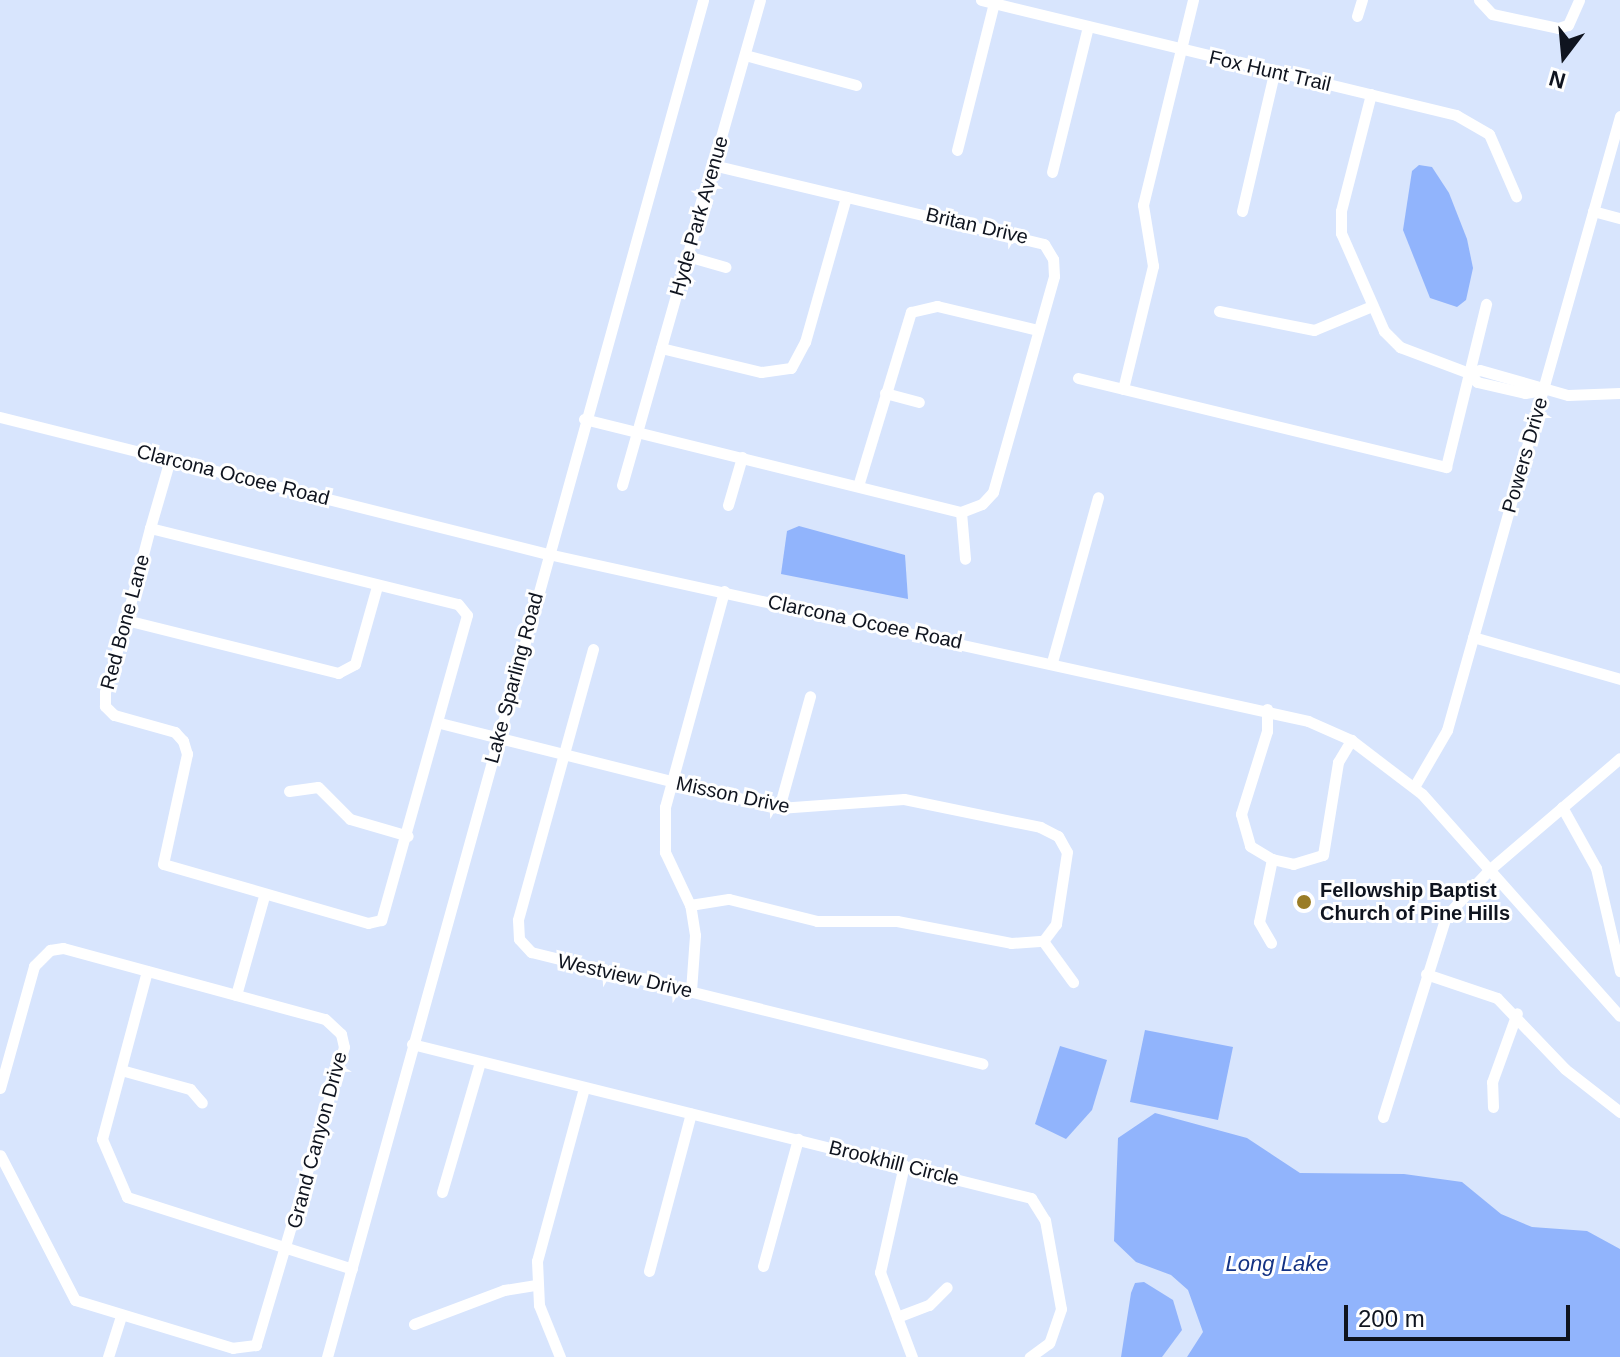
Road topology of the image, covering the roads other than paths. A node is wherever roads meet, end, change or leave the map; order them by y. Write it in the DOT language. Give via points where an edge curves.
graph roads {
  1 [pos="703,0"];
  2 [pos="760,0"];
  3 [pos="981,0"];
  4 [pos="1193,0"];
  5 [pos="1362,0"];
  6 [pos="1479,0"];
  7 [pos="1579,0"];
  8 [pos="994,3"];
  9 [pos="1357,16"];
  10 [pos="1088,26"];
  11 [pos="1181,49"];
  12 [pos="745,55"];
  13 [pos="1274,73"];
  14 [pos="856,85"];
  15 [pos="1371,94"];
  16 [pos="1620,116"];
  17 [pos="957,150"];
  18 [pos="712,165"];
  19 [pos="1052,172"];
  20 [pos="1516,196"];
  21 [pos="846,197"];
  22 [pos="1242,211"];
  23 [pos="1593,211"];
  24 [pos="1620,218"];
  25 [pos="687,256"];
  26 [pos="725,267"];
  27 [pos="1486,304"];
  28 [pos="1372,306"];
  29 [pos="1219,311"];
  30 [pos="1038,330"];
  31 [pos="661,348"];
  32 [pos="1469,373"];
  33 [pos="1078,378"];
  34 [pos="1123,389"];
  35 [pos="1543,390"];
  36 [pos="885,393"];
  37 [pos="1620,393"];
  38 [pos="919,402"];
  39 [pos="0,417"];
  40 [pos="584,419"];
  41 [pos="636,431"];
  42 [pos="742,457"];
  43 [pos="170,459"];
  44 [pos="622,485"];
  45 [pos="858,486"];
  46 [pos="1098,497"];
  47 [pos="728,505"];
  48 [pos="961,512"];
  49 [pos="150,528"];
  50 [pos="548,554"];
  51 [pos="965,559"];
  52 [pos="377,586"];
  53 [pos="724,591"];
  54 [pos="126,620"];
  55 [pos="1473,637"];
  56 [pos="593,649"];
  57 [pos="1052,662"];
  58 [pos="1620,679"];
  59 [pos="810,696"];
  60 [pos="1267,709"];
  61 [pos="440,723"];
  62 [pos="497,738"];
  63 [pos="1351,740"];
  64 [pos="563,755"];
  65 [pos="1620,758"];
  66 [pos="670,782"];
  67 [pos="1414,787"];
  68 [pos="289,791"];
  69 [pos="1562,807"];
  70 [pos="779,808"];
  71 [pos="408,836"];
  72 [pos="1272,859"];
  73 [pos="1489,870"];
  74 [pos="264,896"];
  75 [pos="690,905"];
  76 [pos="1043,941"];
  77 [pos="1271,943"];
  78 [pos="147,971"];
  79 [pos="1620,971"];
  80 [pos="1426,974"];
  81 [pos="1073,982"];
  82 [pos="691,991"];
  83 [pos="236,995"];
  84 [pos="1517,1013"];
  85 [pos="1620,1016"];
  86 [pos="412,1044"];
  87 [pos="480,1062"];
  88 [pos="982,1064"];
  89 [pos="121,1070"];
  90 [pos="0,1088"];
  91 [pos="584,1088"];
  92 [pos="202,1103"];
  93 [pos="1493,1107"];
  94 [pos="1620,1112"];
  95 [pos="691,1113"];
  96 [pos="1383,1117"];
  97 [pos="798,1139"];
  98 [pos="0,1155"];
  99 [pos="904,1165"];
  100 [pos="442,1192"];
  101 [pos="287,1250"];
  102 [pos="763,1266"];
  103 [pos="352,1269"];
  104 [pos="649,1271"];
  105 [pos="535,1285"];
  106 [pos="947,1287"];
  107 [pos="121,1316"];
  108 [pos="897,1317"];
  109 [pos="414,1324"];
  110 [pos="108,1357"];
  111 [pos="327,1357"];
  112 [pos="560,1357"];
  113 [pos="912,1357"];
  114 [pos="1030,1357"];
  1 -- 40 [label="street, Lake Sparling Road"];
  2 -- 12 [label="street, Hyde Park Avenue"];
  3 -- 8 [label="street, Fox Hunt Trail"];
  4 -- 11 [label="street"];
  5 -- 9 [label="street"];
  6 -- 7 [label="street" via="1492,14 1558,28 1568,25"];
  8 -- 10 [label="street, Fox Hunt Trail"];
  8 -- 17 [label="street"];
  10 -- 11 [label="street, Fox Hunt Trail"];
  10 -- 19 [label="street"];
  11 -- 13 [label="street, Fox Hunt Trail"];
  11 -- 34 [label="street" via="1143,205 1153,266"];
  12 -- 14 [label="street"];
  12 -- 18 [label="street, Hyde Park Avenue"];
  13 -- 15 [label="street, Fox Hunt Trail"];
  13 -- 22 [label="street"];
  15 -- 20 [label="street, Fox Hunt Trail" via="1472,122 1503,155"];
  15 -- 28 [label="street" via="1341,211 1345,243"];
  16 -- 23 [label="street, Powers Drive"];
  18 -- 21 [label="street, Britan Drive"];
  18 -- 25 [label="street, Hyde Park Avenue"];
  21 -- 30 [label="street, Britan Drive" via="1044,244 1054,276"];
  21 -- 31 [label="street" via="805,342 791,368 761,372"];
  23 -- 24 [label="street"];
  23 -- 35 [label="street, Powers Drive"];
  25 -- 26 [label="street"];
  25 -- 31 [label="street, Hyde Park Avenue"];
  27 -- 32 [label="street"];
  28 -- 29 [label="street" via="1314,330"];
  28 -- 32 [label="street" via="1400,347"];
  30 -- 36 [label="street" via="922,307 904,322"];
  30 -- 48 [label="street, Britan Drive" via="993,492 982,504"];
  31 -- 41 [label="street, Hyde Park Avenue"];
  32 -- 34 [label="street" via="1446,467"];
  32 -- 35 [label="street" via="1477,382 1513,391"];
  33 -- 34 [label="street"];
  35 -- 37 [label="street"];
  35 -- 55 [label="street, Powers Drive"];
  36 -- 38 [label="street"];
  36 -- 45 [label="street"];
  39 -- 43 [label="street, Clarcona Ocoee Road"];
  40 -- 41 [label="street"];
  40 -- 50 [label="street, Lake Sparling Road"];
  41 -- 42 [label="street"];
  41 -- 44 [label="street, Hyde Park Avenue"];
  42 -- 45 [label="street"];
  42 -- 47 [label="street"];
  43 -- 49 [label="street, Red Bone Lane"];
  43 -- 50 [label="street, Clarcona Ocoee Road"];
  45 -- 48 [label="street"];
  46 -- 57 [label="street"];
  48 -- 51 [label="street"];
  49 -- 52 [label="street"];
  49 -- 54 [label="street, Red Bone Lane"];
  50 -- 53 [label="street, Clarcona Ocoee Road"];
  50 -- 62 [label="street, Lake Sparling Road"];
  52 -- 54 [label="street" via="355,664 338,673"];
  52 -- 61 [label="street" via="458,604 467,615"];
  53 -- 57 [label="street, Clarcona Ocoee Road"];
  53 -- 66 [label="street"];
  54 -- 74 [label="street, Red Bone Lane" via="105,706 175,732 187,754 163,864"];
  55 -- 58 [label="street"];
  55 -- 67 [label="street, Powers Drive" via="1447,730"];
  56 -- 64 [label="street, Westview Drive"];
  57 -- 60 [label="street, Clarcona Ocoee Road"];
  59 -- 70 [label="street"];
  60 -- 63 [label="street, Clarcona Ocoee Road"];
  60 -- 72 [label="street" via="1267,731 1241,814 1250,846"];
  61 -- 62 [label="street, Misson Drive"];
  61 -- 71 [label="street"];
  62 -- 64 [label="street, Misson Drive"];
  62 -- 86 [label="street, Lake Sparling Road"];
  63 -- 67 [label="street, Clarcona Ocoee Road"];
  63 -- 72 [label="street" via="1338,762 1323,855 1293,864"];
  64 -- 66 [label="street, Misson Drive"];
  64 -- 82 [label="street, Westview Drive" via="518,920 519,939 548,959"];
  65 -- 69 [label="street"];
  66 -- 70 [label="street, Misson Drive"];
  66 -- 75 [label="street" via="665,852"];
  67 -- 73 [label="street, Clarcona Ocoee Road"];
  68 -- 71 [label="street" via="318,787 350,819"];
  69 -- 73 [label="street"];
  69 -- 79 [label="street" via="1596,868"];
  70 -- 76 [label="street, Misson Drive" via="904,799 1049,832 1067,852 1068,871 1056,924"];
  71 -- 74 [label="street" via="381,920 368,923"];
  72 -- 77 [label="street" via="1259,922"];
  73 -- 80 [label="street" via="1446,916"];
  73 -- 85 [label="street, Clarcona Ocoee Road"];
  74 -- 83 [label="street"];
  75 -- 76 [label="street" via="729,899 817,921 897,921 1011,943"];
  75 -- 82 [label="street" via="696,963"];
  76 -- 81 [label="street"];
  78 -- 83 [label="street, Grand Canyon Drive"];
  78 -- 89 [label="street"];
  78 -- 90 [label="street, Grand Canyon Drive" via="63,948 40,957"];
  80 -- 84 [label="street" via="1480,989"];
  80 -- 96 [label="street"];
  82 -- 88 [label="street, Westview Drive"];
  83 -- 101 [label="street, Grand Canyon Drive" via="325,1019 341,1034 344,1047"];
  84 -- 93 [label="street" via="1492,1082"];
  84 -- 94 [label="street" via="1565,1069"];
  86 -- 87 [label="street, Brookhill Circle"];
  86 -- 103 [label="street, Lake Sparling Road"];
  87 -- 91 [label="street, Brookhill Circle"];
  87 -- 100 [label="street"];
  89 -- 92 [label="street" via="190,1089"];
  89 -- 101 [label="street" via="102,1139 127,1197"];
  91 -- 95 [label="street, Brookhill Circle"];
  91 -- 105 [label="street"];
  95 -- 97 [label="street, Brookhill Circle"];
  95 -- 104 [label="street"];
  97 -- 99 [label="street, Brookhill Circle"];
  97 -- 102 [label="street"];
  98 -- 107 [label="street, Grand Canyon Drive" via="75,1300"];
  99 -- 108 [label="street" via="879,1257"];
  99 -- 114 [label="street, Brookhill Circle" via="1020,1193 1041,1208 1061,1309 1049,1343"];
  101 -- 103 [label="street"];
  101 -- 107 [label="street, Grand Canyon Drive" via="256,1345 233,1348"];
  103 -- 111 [label="street, Lake Sparling Road"];
  105 -- 109 [label="street" via="504,1290"];
  105 -- 112 [label="street"];
  106 -- 108 [label="street" via="929,1305"];
  107 -- 110 [label="street"];
  108 -- 113 [label="street"];
}
